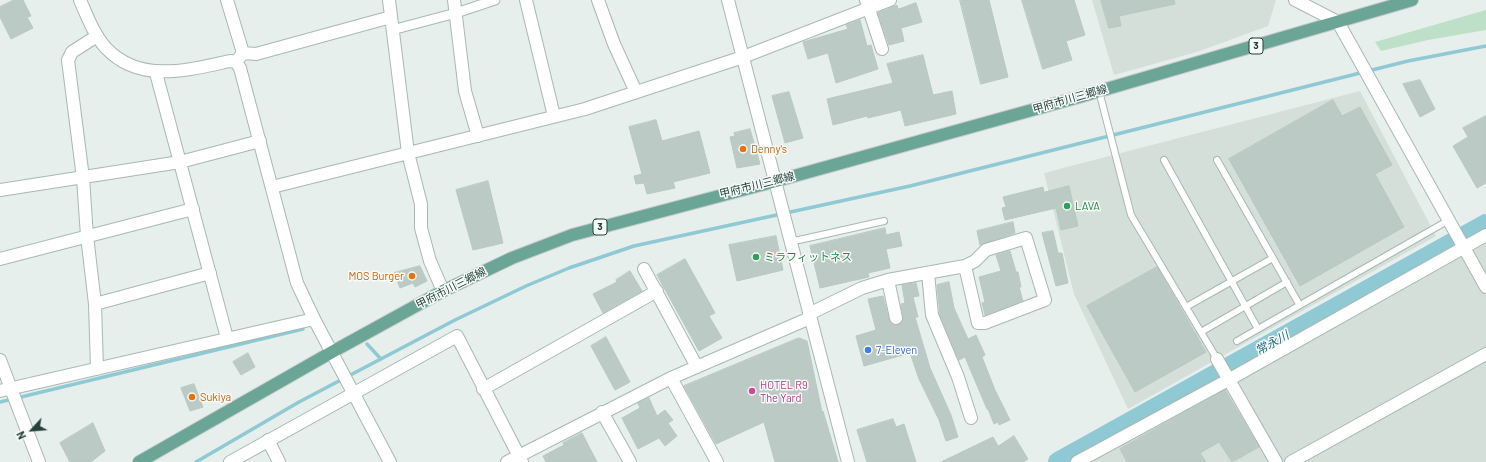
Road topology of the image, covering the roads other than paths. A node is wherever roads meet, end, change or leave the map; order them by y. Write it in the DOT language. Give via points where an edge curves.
graph roads {
  1 [pos="80,0"];
  2 [pos="227,0"];
  3 [pos="389,0"];
  4 [pos="454,0"];
  5 [pos="495,0"];
  6 [pos="526,0"];
  7 [pos="598,0"];
  8 [pos="728,0"];
  9 [pos="890,0"];
  10 [pos="1295,0"];
  11 [pos="1412,0"];
  12 [pos="867,4"];
  13 [pos="456,13"];
  14 [pos="391,17"];
  15 [pos="1338,22"];
  16 [pos="392,30"];
  17 [pos="97,36"];
  18 [pos="882,49"];
  19 [pos="743,57"];
  20 [pos="239,58"];
  21 [pos="156,73"];
  22 [pos="1099,91"];
  23 [pos="636,92"];
  24 [pos="554,116"];
  25 [pos="478,136"];
  26 [pos="260,141"];
  27 [pos="408,154"];
  28 [pos="1164,160"];
  29 [pos="1217,160"];
  30 [pos="180,162"];
  31 [pos="83,178"];
  32 [pos="776,181"];
  33 [pos="272,187"];
  34 [pos="0,190"];
  35 [pos="193,209"];
  36 [pos="1449,220"];
  37 [pos="884,221"];
  38 [pos="1486,235"];
  39 [pos="86,236"];
  40 [pos="790,242"];
  41 [pos="1464,247"];
  42 [pos="1272,258"];
  43 [pos="0,259"];
  44 [pos="965,266"];
  45 [pos="644,269"];
  46 [pos="210,273"];
  47 [pos="928,273"];
  48 [pos="888,280"];
  49 [pos="1231,282"];
  50 [pos="1287,282"];
  51 [pos="1486,287"];
  52 [pos="443,291"];
  53 [pos="657,291"];
  54 [pos="95,304"];
  55 [pos="1299,304"];
  56 [pos="1186,307"];
  57 [pos="1246,307"];
  58 [pos="810,316"];
  59 [pos="896,318"];
  60 [pos="314,319"];
  61 [pos="1258,329"];
  62 [pos="1201,332"];
  63 [pos="227,338"];
  64 [pos="1237,341"];
  65 [pos="332,352"];
  66 [pos="1486,354"];
  67 [pos="1217,359"];
  68 [pos="0,360"];
  69 [pos="697,367"];
  70 [pos="98,369"];
  71 [pos="671,378"];
  72 [pos="1230,379"];
  73 [pos="483,389"];
  74 [pos="353,391"];
  75 [pos="10,394"];
  76 [pos="602,412"];
  77 [pos="971,418"];
  78 [pos="268,440"];
  79 [pos="521,459"];
  80 [pos="39,462"];
  81 [pos="140,462"];
  82 [pos="230,462"];
  83 [pos="279,462"];
  84 [pos="390,462"];
  85 [pos="506,462"];
  86 [pos="630,462"];
  87 [pos="717,462"];
  88 [pos="848,462"];
  89 [pos="1077,462"];
  90 [pos="1276,462"];
  91 [pos="1291,462"];
  1 -- 17 [label="street"];
  2 -- 20 [label="street"];
  3 -- 14 [label="street"];
  4 -- 13 [label="street"];
  5 -- 13 [label="street"];
  6 -- 24 [label="street"];
  7 -- 23 [label="street" via="614,44"];
  8 -- 19 [label="street"];
  9 -- 12 [label="street"];
  10 -- 15 [label="street"];
  11 -- 15 [label="main road, 甲府市川三郷線 / 3"];
  12 -- 18 [label="street"];
  12 -- 19 [label="street"];
  13 -- 16 [label="street"];
  13 -- 25 [label="street" via="466,91"];
  14 -- 16 [label="street"];
  14 -- 20 [label="street"];
  15 -- 22 [label="main road, 甲府市川三郷線 / 3"];
  15 -- 36 [label="street"];
  16 -- 27 [label="street"];
  17 -- 21 [label="street" via="106,48 123,62"];
  17 -- 31 [label="street" via="72,52 68,60"];
  19 -- 23 [label="street"];
  19 -- 32 [label="street"];
  20 -- 21 [label="street" via="178,72"];
  20 -- 26 [label="street"];
  21 -- 30 [label="street"];
  22 -- 32 [label="main road, 甲府市川三郷線 / 3"];
  22 -- 56 [label="lane" via="1131,215"];
  23 -- 24 [label="street"];
  24 -- 25 [label="street"];
  25 -- 27 [label="street"];
  26 -- 30 [label="street"];
  26 -- 33 [label="street"];
  27 -- 33 [label="street"];
  27 -- 52 [label="street" via="421,204 421,228 430,261"];
  28 -- 49 [label="lane"];
  29 -- 42 [label="lane"];
  30 -- 31 [label="street"];
  30 -- 35 [label="street"];
  31 -- 34 [label="street"];
  31 -- 39 [label="street"];
  32 -- 40 [label="street"];
  32 -- 52 [label="main road, 甲府市川三郷線 / 3" via="572,235 512,258"];
  33 -- 60 [label="street" via="297,283"];
  35 -- 39 [label="street"];
  35 -- 46 [label="street"];
  36 -- 41 [label="street"];
  36 -- 55 [label="lane"];
  37 -- 40 [label="lane"];
  38 -- 41 [label="street"];
  39 -- 43 [label="street"];
  39 -- 54 [label="street"];
  40 -- 58 [label="street"];
  41 -- 51 [label="street"];
  41 -- 72 [label="street"];
  42 -- 49 [label="lane"];
  42 -- 50 [label="lane"];
  44 -- 44 [label="street" via="978,323 985,323 1045,300 1026,238 986,250 975,262"];
  44 -- 47 [label="street"];
  45 -- 53 [label="street"];
  46 -- 54 [label="street"];
  46 -- 63 [label="street"];
  47 -- 48 [label="street"];
  47 -- 77 [label="street" via="932,315 958,377"];
  48 -- 58 [label="street" via="862,288"];
  48 -- 59 [label="street"];
  49 -- 56 [label="lane"];
  49 -- 57 [label="lane"];
  50 -- 55 [label="lane"];
  50 -- 57 [label="lane"];
  52 -- 65 [label="main road, 甲府市川三郷線 / 3"];
  53 -- 69 [label="street"];
  53 -- 73 [label="street"];
  54 -- 70 [label="street"];
  55 -- 61 [label="lane"];
  56 -- 62 [label="lane"];
  57 -- 61 [label="lane"];
  57 -- 62 [label="lane"];
  58 -- 69 [label="street"];
  58 -- 88 [label="street"];
  60 -- 63 [label="street"];
  60 -- 65 [label="street"];
  61 -- 64 [label="lane"];
  62 -- 67 [label="lane"];
  63 -- 70 [label="street"];
  65 -- 74 [label="street"];
  65 -- 81 [label="main road, 甲府市川三郷線 / 3"];
  66 -- 91 [label="street"];
  67 -- 72 [label="street"];
  68 -- 75 [label="street"];
  69 -- 71 [label="street"];
  70 -- 75 [label="street"];
  71 -- 76 [label="street"];
  71 -- 87 [label="street"];
  72 -- 89 [label="street"];
  72 -- 90 [label="street"];
  73 -- 74 [label="street" via="457,336"];
  73 -- 79 [label="street"];
  74 -- 78 [label="street"];
  74 -- 84 [label="street"];
  75 -- 80 [label="street"];
  76 -- 79 [label="street"];
  76 -- 86 [label="street"];
  78 -- 82 [label="street"];
  78 -- 83 [label="street"];
  79 -- 85 [label="street"];
}
